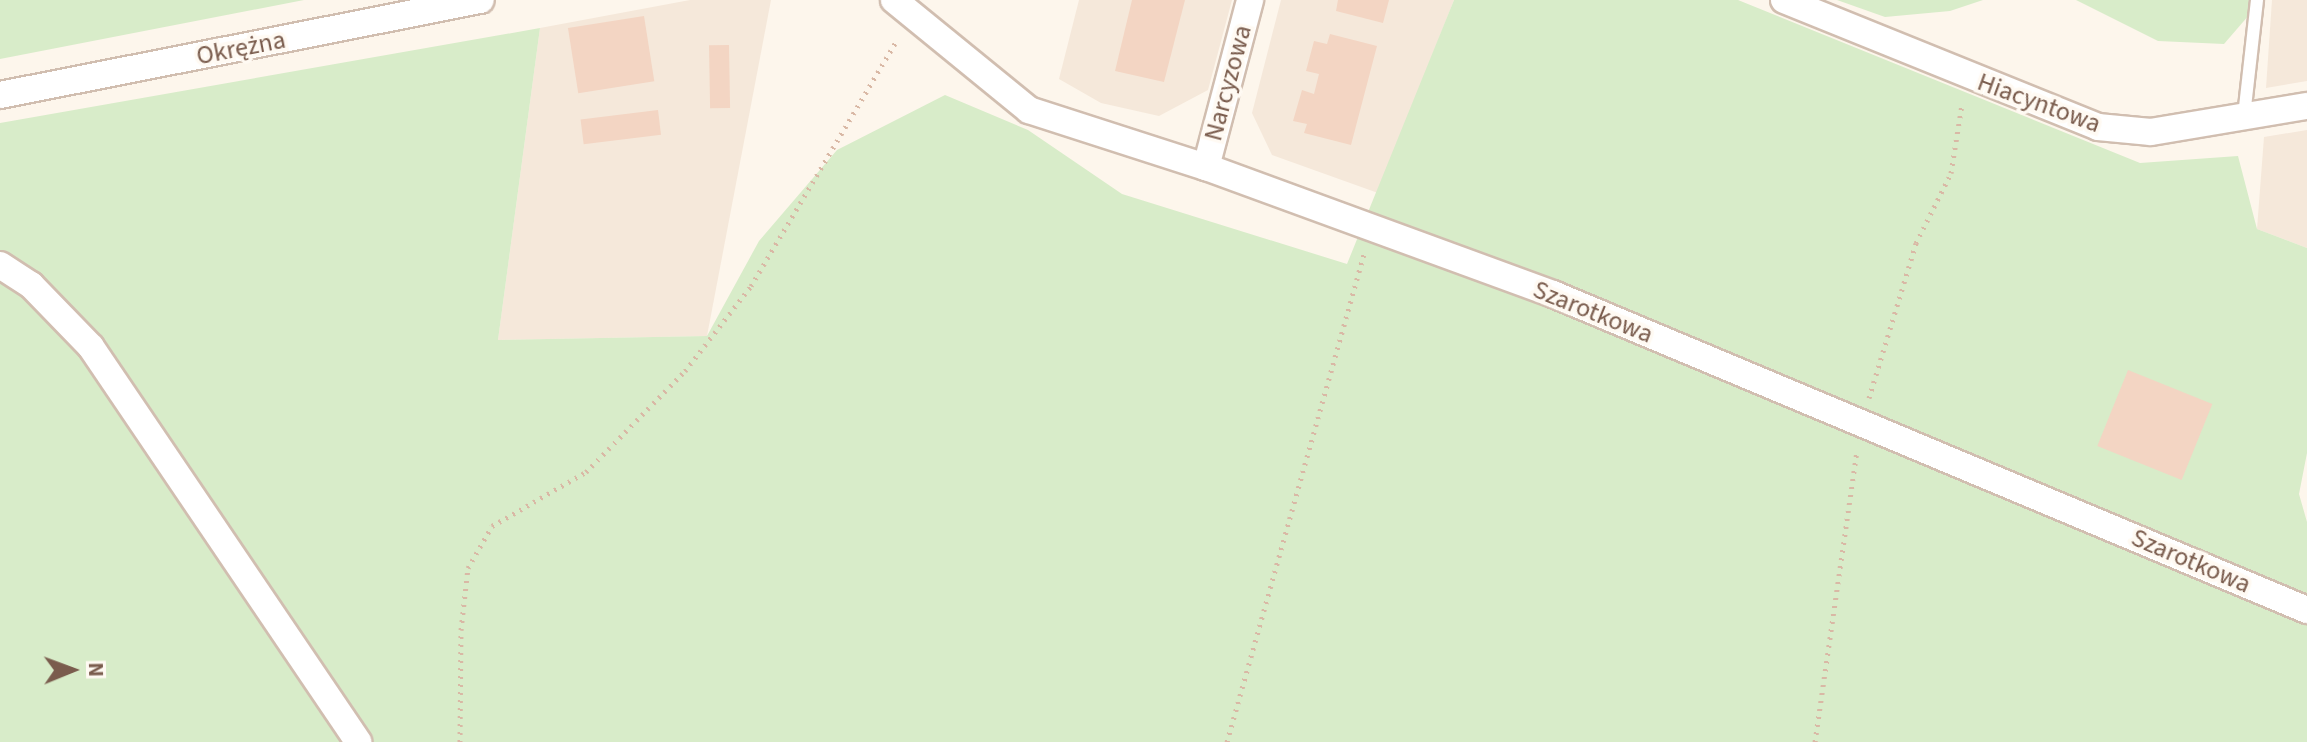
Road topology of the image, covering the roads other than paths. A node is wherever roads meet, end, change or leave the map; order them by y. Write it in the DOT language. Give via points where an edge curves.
graph roads {
  1 [pos="481,0"];
  2 [pos="1250,0"];
  3 [pos="1784,0"];
  4 [pos="2257,0"];
  5 [pos="913,5"];
  6 [pos="0,95"];
  7 [pos="2307,106"];
  8 [pos="2244,116"];
  9 [pos="1206,167"];
  10 [pos="0,265"];
  11 [pos="2307,610"];
  12 [pos="358,742"];
  1 -- 6 [label="street, Okrężna"];
  2 -- 9 [label="street, Narcyzowa"];
  3 -- 8 [label="street, Hiacyntowa" via="2098,127 2151,132"];
  4 -- 8 [label="lane"];
  5 -- 9 [label="street, Szarotkowa" via="1029,110"];
  7 -- 8 [label="street, Hiacyntowa"];
  9 -- 11 [label="street, Szarotkowa" via="1553,294"];
  10 -- 12 [label="street" via="31,285 91,347"];
}
